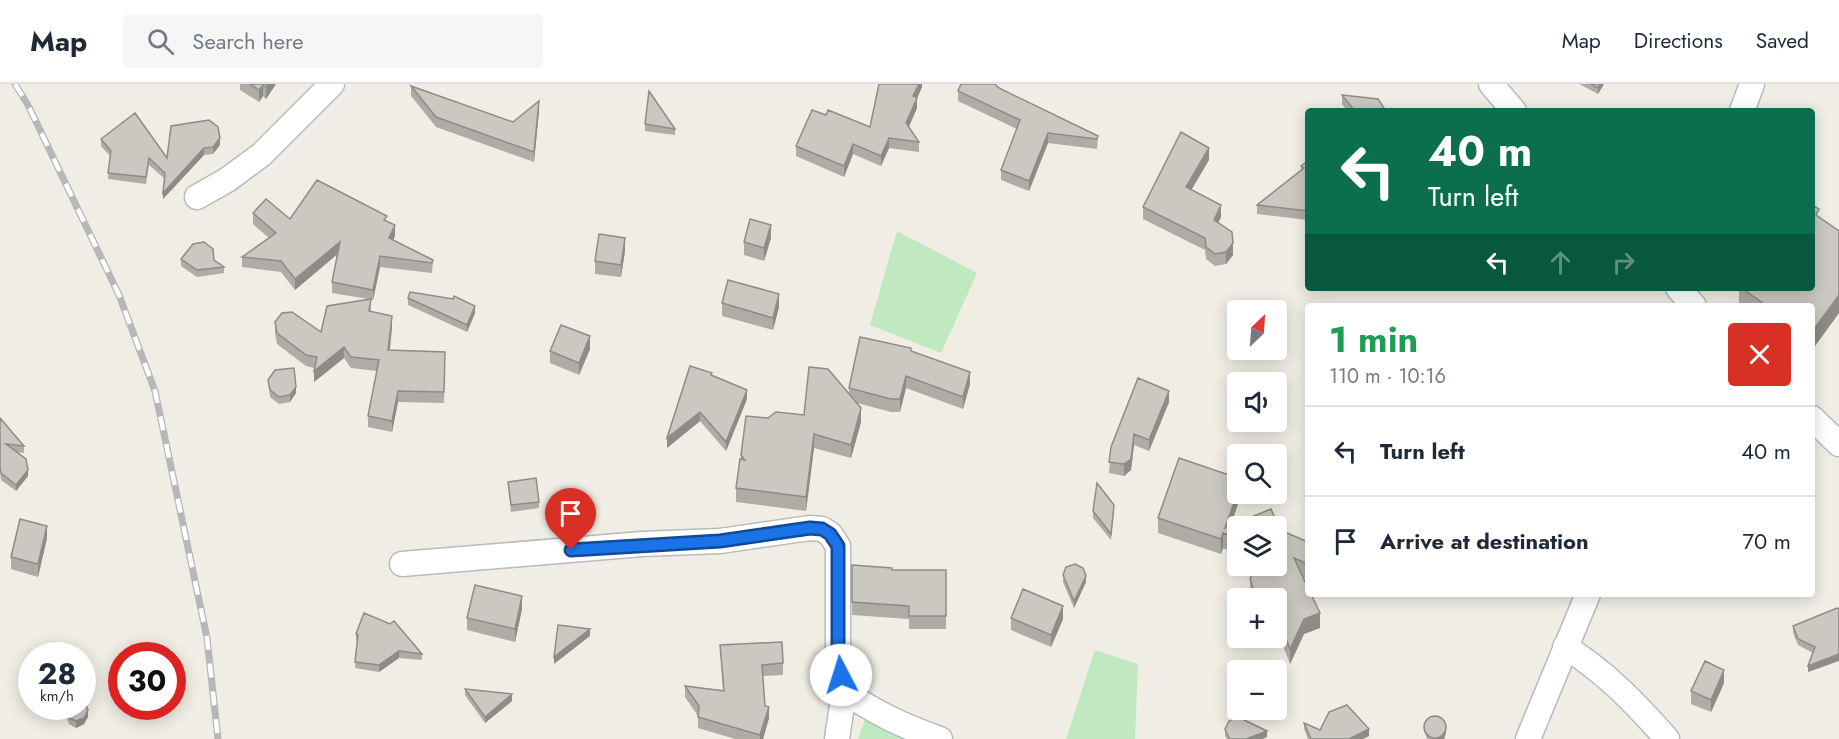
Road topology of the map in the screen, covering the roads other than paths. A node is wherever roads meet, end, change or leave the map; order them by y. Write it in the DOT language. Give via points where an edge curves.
graph roads {
  1 [pos="332,84"];
  2 [pos="1491,84"];
  3 [pos="1752,84"];
  4 [pos="1511,108"];
  5 [pos="1743,108"];
  6 [pos="197,197"];
  7 [pos="1681,291"];
  8 [pos="1691,303"];
  9 [pos="1815,421"];
  10 [pos="1839,444"];
  11 [pos="402,564"];
  12 [pos="1587,597"];
  13 [pos="1566,647"];
  14 [pos="844,691"];
  15 [pos="837,739"];
  16 [pos="940,739"];
  17 [pos="1528,739"];
  18 [pos="1667,739"];
  1 -- 6 [label="street" via="261,154"];
  2 -- 4 [label="street"];
  3 -- 5 [label="street"];
  7 -- 8 [label="street"];
  9 -- 10 [label="street"];
  11 -- 14 [label="street" via="720,541 797,528 822,529 838,546 838,660"];
  12 -- 13 [label="street"];
  13 -- 17 [label="street"];
  13 -- 18 [label="street" via="1624,693"];
  14 -- 15 [label="street"];
  14 -- 16 [label="street" via="872,711"];
}
